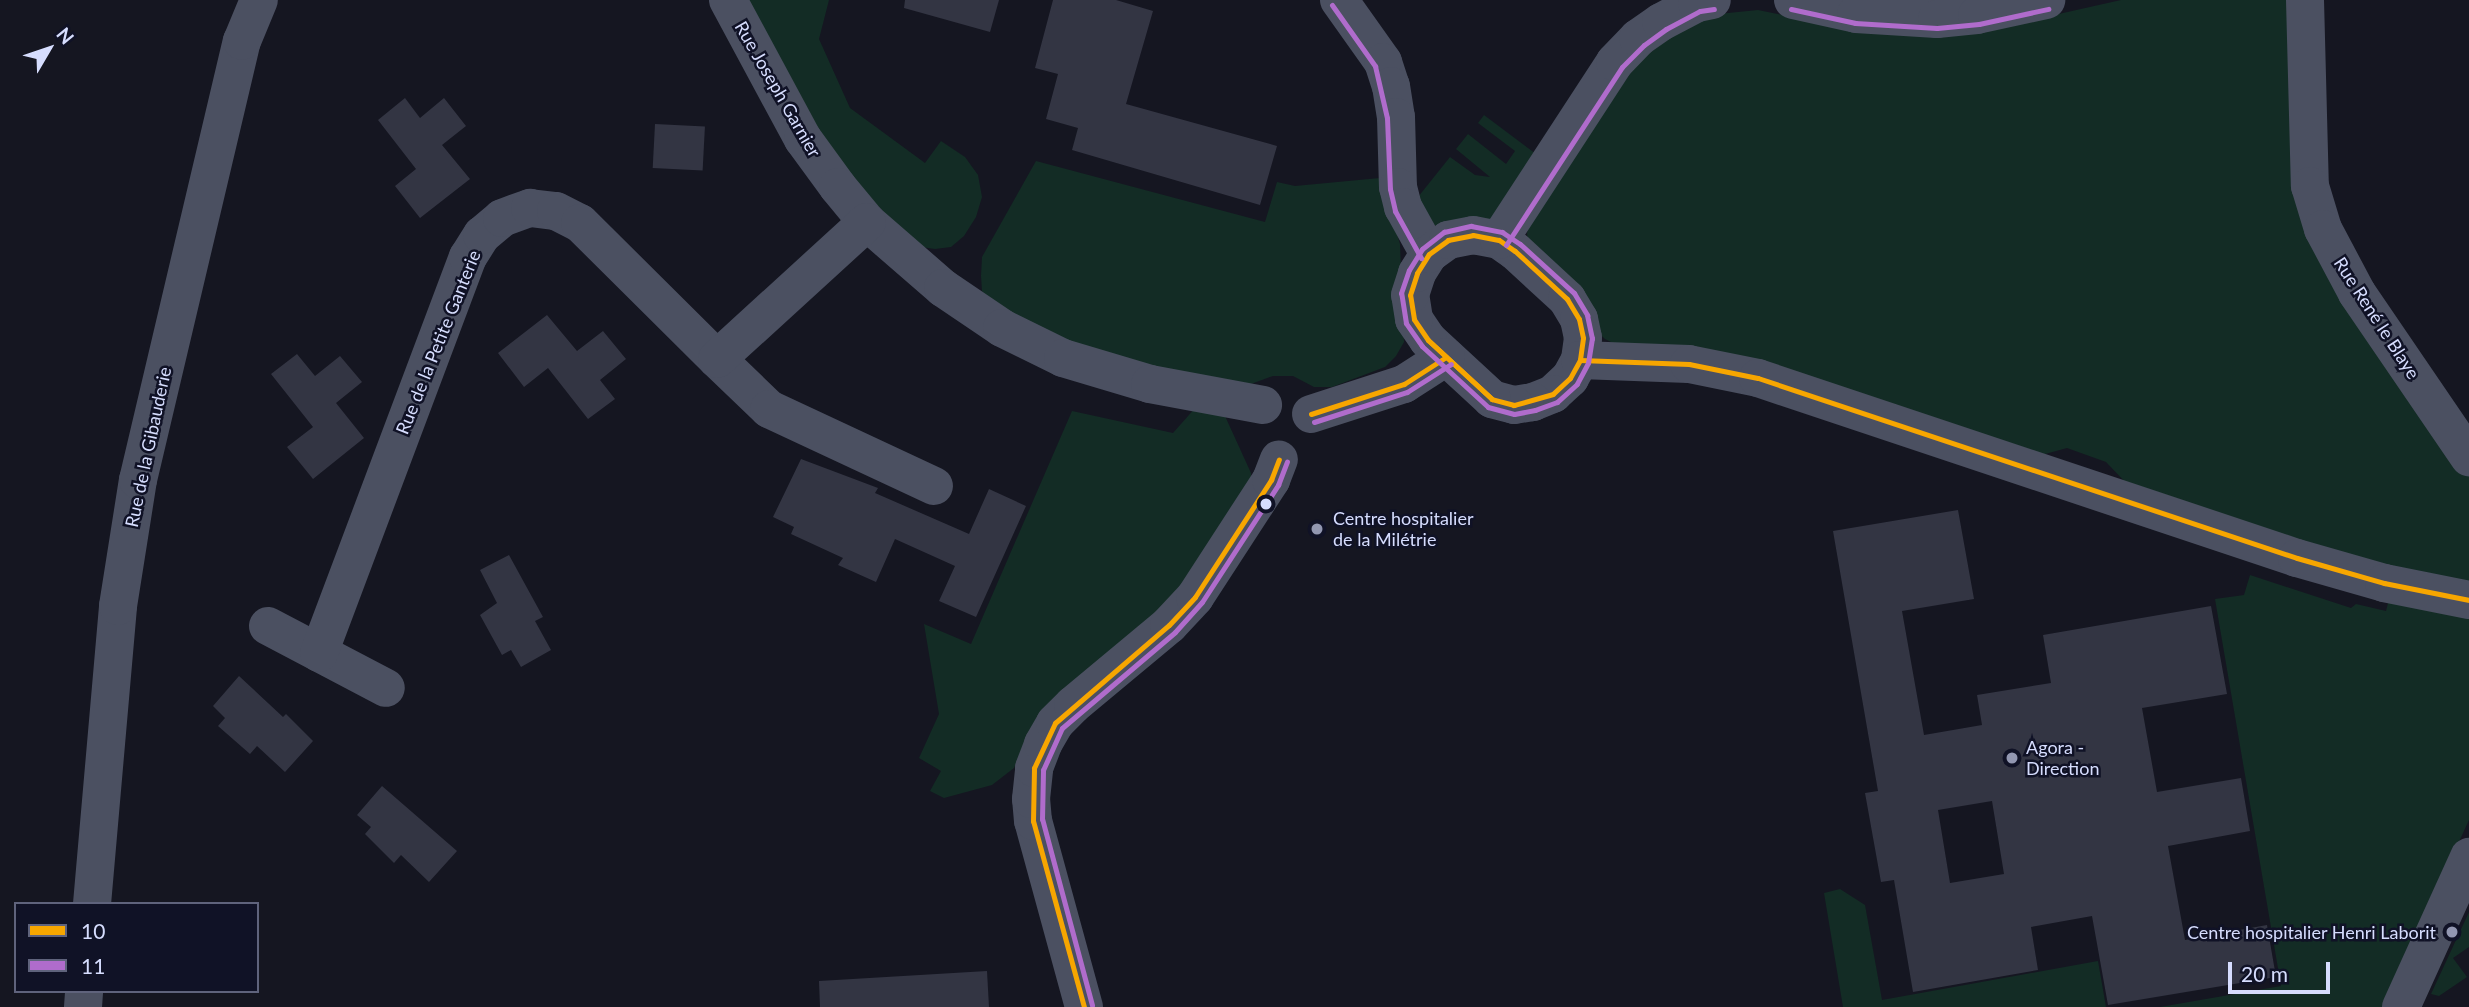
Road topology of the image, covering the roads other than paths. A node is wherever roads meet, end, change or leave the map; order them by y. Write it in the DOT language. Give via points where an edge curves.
graph roads {
  1 [pos="259,0"];
  2 [pos="728,0"];
  3 [pos="1339,0"];
  4 [pos="1712,0"];
  5 [pos="1793,0"];
  6 [pos="2046,0"];
  7 [pos="2305,0"];
  8 [pos="867,222"];
  9 [pos="1499,240"];
  10 [pos="1429,254"];
  11 [pos="1446,357"];
  12 [pos="717,359"];
  13 [pos="1580,360"];
  14 [pos="1263,405"];
  15 [pos="1311,414"];
  16 [pos="2469,457"];
  17 [pos="1279,459"];
  18 [pos="934,486"];
  19 [pos="2469,600"];
  20 [pos="268,626"];
  21 [pos="319,653"];
  22 [pos="386,688"];
  23 [pos="2469,857"];
  24 [pos="92,902"];
  25 [pos="1084,1007"];
  26 [pos="2401,1007"];
  1 -- 24 [label="street, Rue de la Gibauderie" via="242,41 138,480 118,606"];
  2 -- 8 [label="street, Rue Joseph Garnier" via="803,139"];
  3 -- 10 [label="street" via="1383,62 1396,117 1398,187 1403,207"];
  4 -- 9 [label="street" via="1661,22 1615,62"];
  5 -- 6 [label="street" via="1856,14 1937,19"];
  7 -- 16 [label="street, Rue René le Blaye" via="2310,186 2323,229 2357,293"];
  8 -- 12 [label="street"];
  8 -- 14 [label="street, Rue Joseph Garnier" via="943,288 1002,328 1063,358 1150,384"];
  9 -- 10 [label="street" via="1474,235 1448,240"];
  9 -- 13 [label="street" via="1567,299 1579,319 1583,338"];
  10 -- 11 [label="street" via="1410,295 1414,319"];
  11 -- 13 [label="street" via="1492,399 1514,405 1553,394"];
  11 -- 15 [label="street" via="1404,384"];
  12 -- 18 [label="street, Rue de la Petite Ganterie" via="769,409"];
  12 -- 21 [label="street, Rue de la Petite Ganterie" via="580,223 556,211 530,208 502,218 482,235 468,257"];
  13 -- 19 [label="street" via="1689,364 1758,378 2298,558 2384,583"];
  17 -- 25 [label="street" via="1264,491 1195,597 1055,723 1034,768 1033,821"];
  20 -- 21 [label="street"];
  21 -- 22 [label="street"];
  23 -- 26 [label="street"];
}
